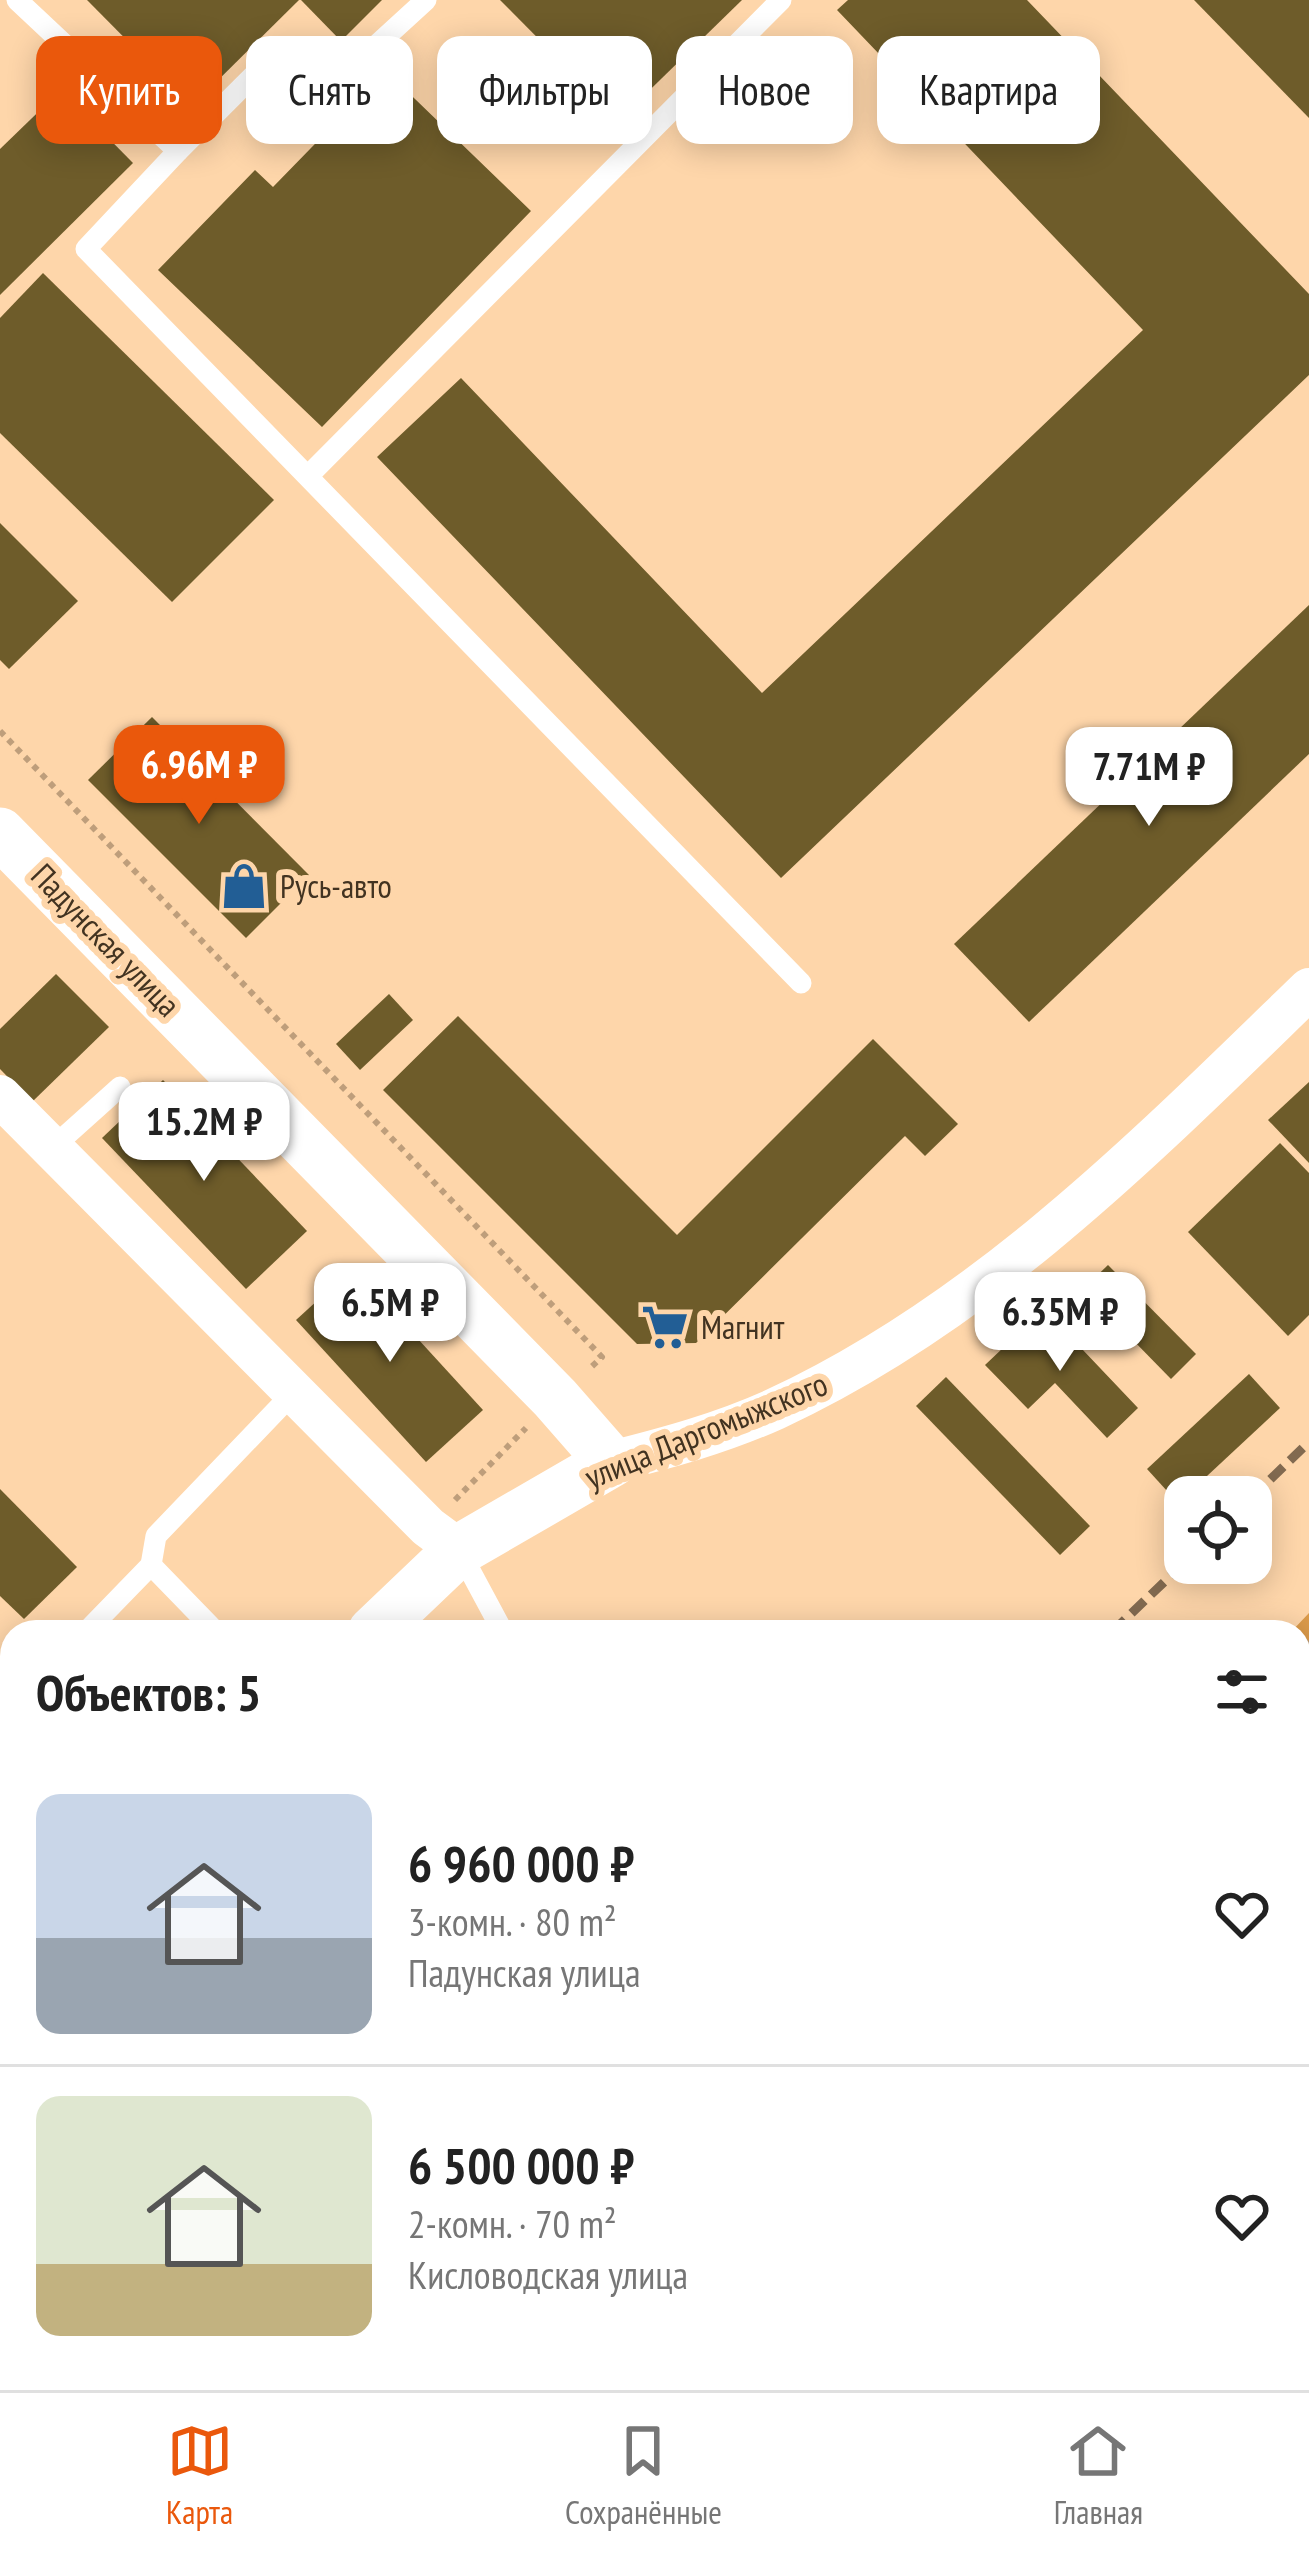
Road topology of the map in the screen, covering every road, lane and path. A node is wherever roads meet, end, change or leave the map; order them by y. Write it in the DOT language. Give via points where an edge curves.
graph roads {
  1 [pos="17,0"];
  2 [pos="426,0"];
  3 [pos="782,0"];
  4 [pos="178,152"];
  5 [pos="308,476"];
  6 [pos="0,833"];
  7 [pos="801,983"];
  8 [pos="1309,989"];
  9 [pos="119,1087"];
  10 [pos="0,1096"];
  11 [pos="52,1148"];
  12 [pos="294,1392"];
  13 [pos="611,1462"];
  14 [pos="460,1550"];
  15 [pos="152,1565"];
  16 [pos="98,1620"];
  17 [pos="205,1620"];
  18 [pos="386,1620"];
  19 [pos="497,1620"];
  1 -- 4 [label="lane"];
  2 -- 4 [label="lane" via="310,106 267,62"];
  3 -- 5 [label="lane"];
  4 -- 5 [label="lane" via="86,249"];
  5 -- 7 [label="lane"];
  6 -- 13 [label="street, Падунская улица"];
  8 -- 13 [label="street, улица Даргомыжского" via="1126,1167 914,1331 775,1409"];
  9 -- 11 [label="lane"];
  10 -- 11 [label="street"];
  11 -- 12 [label="street"];
  12 -- 14 [label="street"];
  12 -- 15 [label="lane" via="156,1536"];
  13 -- 14 [label="street, улица Даргомыжского"];
  14 -- 18 [label="street, улица Даргомыжского"];
  14 -- 19 [label="lane"];
  15 -- 16 [label="lane"];
  15 -- 17 [label="lane"];
}
